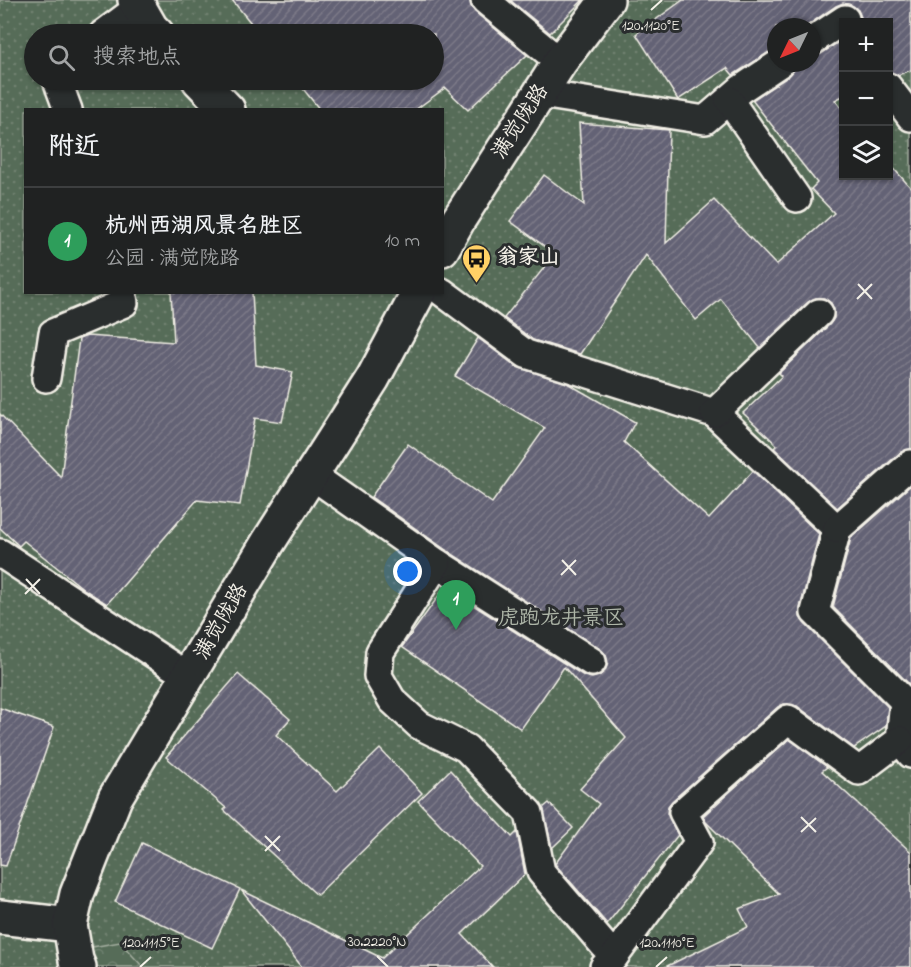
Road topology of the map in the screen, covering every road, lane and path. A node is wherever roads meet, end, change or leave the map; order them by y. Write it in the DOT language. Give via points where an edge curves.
graph roads {
  1 [pos="485,0"];
  2 [pos="606,0"];
  3 [pos="137,3"];
  4 [pos="842,14"];
  5 [pos="114,24"];
  6 [pos="151,24"];
  7 [pos="821,33"];
  8 [pos="560,62"];
  9 [pos="768,72"];
  10 [pos="61,90"];
  11 [pos="209,90"];
  12 [pos="893,93"];
  13 [pos="541,94"];
  14 [pos="729,100"];
  15 [pos="67,108"];
  16 [pos="226,108"];
  17 [pos="911,116"];
  18 [pos="797,198"];
  19 [pos="444,245"];
  20 [pos="444,293"];
  21 [pos="122,294"];
  22 [pos="418,294"];
  23 [pos="819,313"];
  24 [pos="46,378"];
  25 [pos="714,412"];
  26 [pos="911,464"];
  27 [pos="312,476"];
  28 [pos="837,529"];
  29 [pos="0,553"];
  30 [pos="437,563"];
  31 [pos="592,662"];
  32 [pos="189,677"];
  33 [pos="906,747"];
  34 [pos="0,917"];
  35 [pos="70,925"];
  36 [pos="609,962"];
  37 [pos="79,967"];
  1 -- 8 [label="lane"];
  2 -- 8 [label="street, 满觉陇路"];
  3 -- 5 [label="lane"];
  3 -- 6 [label="street"];
  4 -- 7 [label="lane"];
  8 -- 13 [label="street, 满觉陇路"];
  9 -- 14 [label="lane"];
  10 -- 15 [label="lane"];
  11 -- 16 [label="street"];
  12 -- 17 [label="lane"];
  13 -- 14 [label="lane" via="705,120"];
  13 -- 19 [label="street, 满觉陇路"];
  14 -- 18 [label="lane"];
  20 -- 25 [label="lane" via="526,354"];
  21 -- 24 [label="lane" via="124,303 53,333"];
  22 -- 27 [label="street, 满觉陇路" via="373,378"];
  23 -- 25 [label="lane"];
  25 -- 28 [label="lane"];
  26 -- 28 [label="lane"];
  27 -- 30 [label="lane"];
  27 -- 32 [label="street, 满觉陇路"];
  28 -- 33 [label="lane" via="815,612 904,701"];
  29 -- 32 [label="lane"];
  30 -- 31 [label="lane"];
  30 -- 36 [label="lane" via="380,652 378,676 392,700 419,725 466,747 530,813 541,872"];
  32 -- 35 [label="street, 满觉陇路" via="115,798 77,894"];
  33 -- 36 [label="lane" via="860,771 788,719 683,812 699,842"];
  34 -- 35 [label="street"];
  35 -- 37 [label="street, 满觉陇路"];
}
